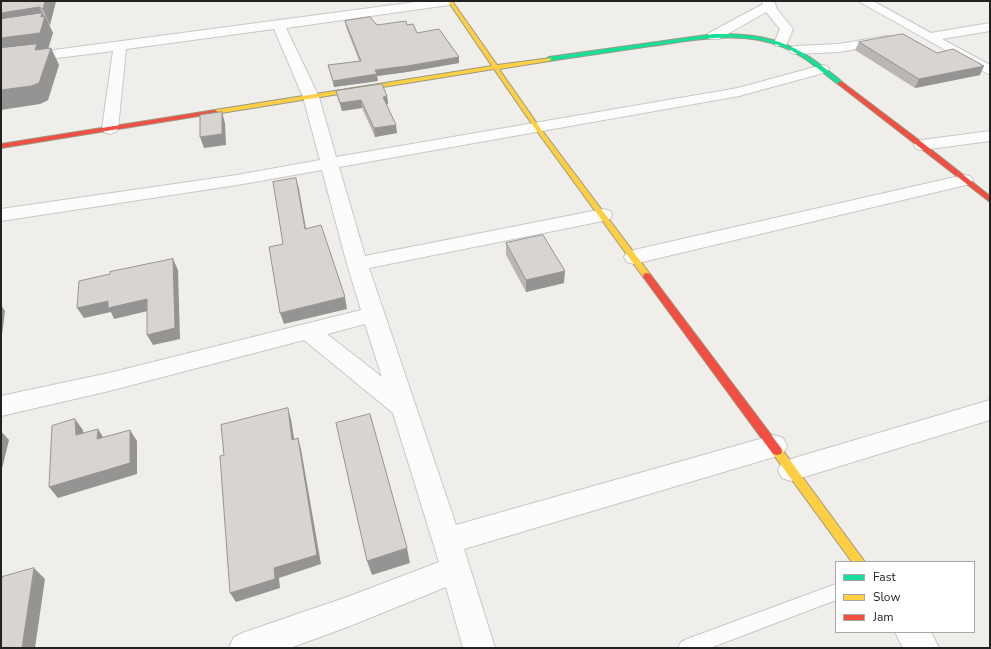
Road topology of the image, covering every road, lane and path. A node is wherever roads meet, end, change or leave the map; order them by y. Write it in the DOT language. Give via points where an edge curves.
graph roads {
  1 [pos="450,1"];
  2 [pos="864,1"];
  3 [pos="769,3"];
  4 [pos="278,26"];
  5 [pos="990,27"];
  6 [pos="926,35"];
  7 [pos="714,36"];
  8 [pos="781,43"];
  9 [pos="120,46"];
  10 [pos="796,50"];
  11 [pos="1,61"];
  12 [pos="497,68"];
  13 [pos="822,69"];
  14 [pos="990,71"];
  15 [pos="311,97"];
  16 [pos="536,126"];
  17 [pos="110,129"];
  18 [pos="990,136"];
  19 [pos="922,145"];
  20 [pos="1,146"];
  21 [pos="328,164"];
  22 [pos="964,180"];
  23 [pos="990,200"];
  24 [pos="1,215"];
  25 [pos="603,215"];
  26 [pos="634,257"];
  27 [pos="357,264"];
  28 [pos="374,314"];
  29 [pos="308,331"];
  30 [pos="1,406"];
  31 [pos="405,410"];
  32 [pos="990,410"];
  33 [pos="774,446"];
  34 [pos="791,470"];
  35 [pos="447,541"];
  36 [pos="858,561"];
  37 [pos="456,569"];
  38 [pos="835,592"];
  39 [pos="912,633"];
  40 [pos="246,648"];
  41 [pos="479,648"];
  42 [pos="687,648"];
  43 [pos="923,648"];
  1 -- 4 [label="street"];
  1 -- 12 [label="street"];
  2 -- 6 [label="street"];
  3 -- 7 [label="street"];
  3 -- 8 [label="street" via="770,10 787,29"];
  4 -- 9 [label="street"];
  4 -- 15 [label="street"];
  5 -- 6 [label="street"];
  6 -- 10 [label="street" via="839,48"];
  6 -- 14 [label="street"];
  7 -- 8 [label="street" via="749,36"];
  7 -- 12 [label="street"];
  8 -- 10 [label="street"];
  9 -- 11 [label="street"];
  9 -- 17 [label="street"];
  10 -- 13 [label="street"];
  12 -- 15 [label="street"];
  12 -- 16 [label="street"];
  13 -- 16 [label="street" via="738,92"];
  13 -- 19 [label="street"];
  15 -- 17 [label="street"];
  15 -- 21 [label="street"];
  16 -- 21 [label="street"];
  16 -- 25 [label="street"];
  17 -- 20 [label="street"];
  18 -- 19 [label="street"];
  19 -- 22 [label="street"];
  21 -- 24 [label="street"];
  21 -- 27 [label="street"];
  22 -- 23 [label="street"];
  22 -- 26 [label="street"];
  25 -- 26 [label="street"];
  25 -- 27 [label="street"];
  26 -- 33 [label="street"];
  27 -- 28 [label="street"];
  28 -- 29 [label="street"];
  28 -- 31 [label="street"];
  29 -- 30 [label="street" via="109,382"];
  29 -- 31 [label="street"];
  31 -- 35 [label="street"];
  32 -- 34 [label="street"];
  33 -- 34 [label="street"];
  33 -- 35 [label="street"];
  34 -- 36 [label="street"];
  35 -- 37 [label="street"];
  37 -- 40 [label="street"];
  37 -- 41 [label="street"];
  38 -- 42 [label="lane"];
  39 -- 43 [label="street"];
}
